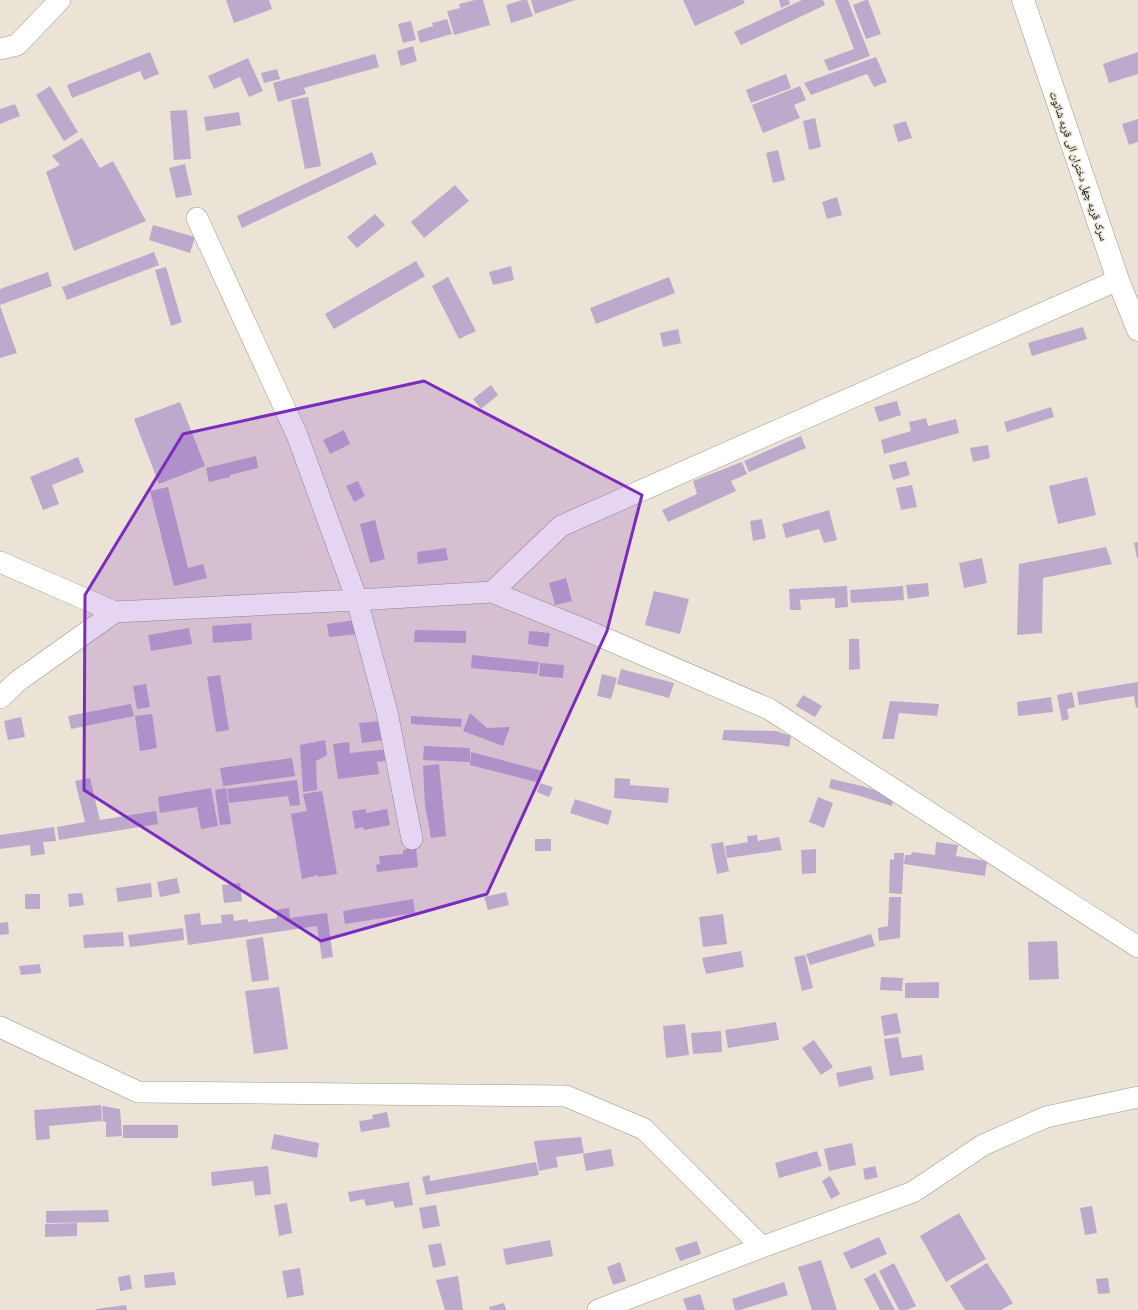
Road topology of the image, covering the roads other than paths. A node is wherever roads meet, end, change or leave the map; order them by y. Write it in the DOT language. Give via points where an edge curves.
graph roads {
  1 [pos="60,0"];
  2 [pos="1023,0"];
  3 [pos="0,49"];
  4 [pos="197,218"];
  5 [pos="1118,280"];
  6 [pos="1138,330"];
  7 [pos="0,562"];
  8 [pos="492,592"];
  9 [pos="357,600"];
  10 [pos="115,612"];
  11 [pos="0,698"];
  12 [pos="412,839"];
  13 [pos="1138,947"];
  14 [pos="0,1027"];
  15 [pos="1138,1097"];
  16 [pos="762,1247"];
  17 [pos="598,1310"];
  1 -- 3 [label="street" via="17,45"];
  2 -- 5 [label="street, سرک قریه چهل دختران الی قریه شاتوت"];
  4 -- 9 [label="street" via="298,435"];
  5 -- 6 [label="street, سرک قریه چهل دختران الی قریه شاتوت"];
  5 -- 8 [label="street" via="561,526"];
  7 -- 10 [label="street"];
  8 -- 9 [label="street"];
  8 -- 13 [label="street" via="769,709"];
  9 -- 10 [label="street"];
  9 -- 12 [label="street" via="387,712"];
  10 -- 11 [label="street" via="18,681"];
  14 -- 16 [label="street" via="138,1092 566,1096 644,1129"];
  15 -- 16 [label="street" via="1046,1117 983,1145 913,1192"];
  16 -- 17 [label="street"];
}
